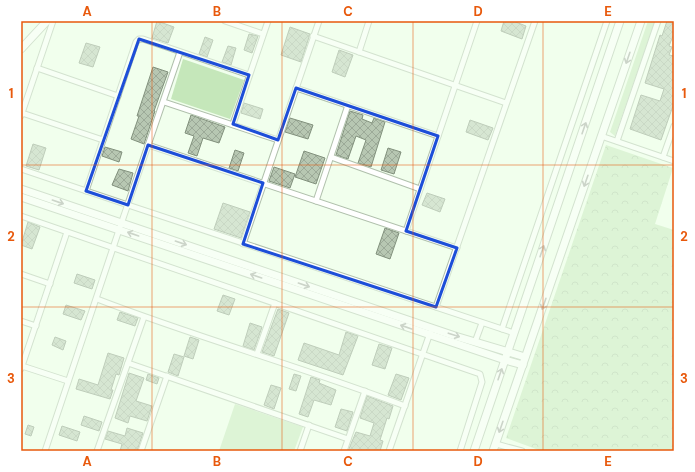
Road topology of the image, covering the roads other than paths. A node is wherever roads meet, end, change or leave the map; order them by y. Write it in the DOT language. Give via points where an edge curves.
graph roads {
  1 [pos="47,21"];
  2 [pos="53,21"];
  3 [pos="225,21"];
  4 [pos="268,21"];
  5 [pos="319,21"];
  6 [pos="370,21"];
  7 [pos="476,21"];
  8 [pos="535,21"];
  9 [pos="607,21"];
  10 [pos="620,21"];
  11 [pos="641,21"];
  12 [pos="658,21"];
  13 [pos="263,34"];
  14 [pos="314,36"];
  15 [pos="21,49"];
  16 [pos="180,52"];
  17 [pos="359,52"];
  18 [pos="37,68"];
  19 [pos="249,76"];
  20 [pos="455,85"];
  21 [pos="296,88"];
  22 [pos="118,96"];
  23 [pos="164,102"];
  24 [pos="506,103"];
  25 [pos="348,105"];
  26 [pos="22,114"];
  27 [pos="233,124"];
  28 [pos="674,126"];
  29 [pos="438,136"];
  30 [pos="601,136"];
  31 [pos="103,140"];
  32 [pos="278,140"];
  33 [pos="617,141"];
  34 [pos="148,145"];
  35 [pos="331,157"];
  36 [pos="663,157"];
  37 [pos="674,161"];
  38 [pos="21,169"];
  39 [pos="263,183"];
  40 [pos="21,189"];
  41 [pos="420,189"];
  42 [pos="86,191"];
  43 [pos="21,197"];
  44 [pos="316,201"];
  45 [pos="128,205"];
  46 [pos="21,216"];
  47 [pos="120,226"];
  48 [pos="406,231"];
  49 [pos="67,232"];
  50 [pos="242,244"];
  51 [pos="113,248"];
  52 [pos="456,248"];
  53 [pos="21,274"];
  54 [pos="50,284"];
  55 [pos="96,299"];
  56 [pos="274,303"];
  57 [pos="436,308"];
  58 [pos="144,317"];
  59 [pos="21,321"];
  60 [pos="482,323"];
  61 [pos="36,326"];
  62 [pos="502,329"];
  63 [pos="430,331"];
  64 [pos="514,333"];
  65 [pos="475,342"];
  66 [pos="508,353"];
  67 [pos="257,354"];
  68 [pos="423,354"];
  69 [pos="505,360"];
  70 [pos="524,361"];
  71 [pos="128,363"];
  72 [pos="22,367"];
  73 [pos="167,376"];
  74 [pos="68,381"];
  75 [pos="365,391"];
  76 [pos="405,406"];
  77 [pos="309,425"];
  78 [pos="348,438"];
  79 [pos="494,447"];
  80 [pos="513,450"];
  81 [pos="46,451"];
  82 [pos="97,451"];
  83 [pos="142,451"];
  84 [pos="300,451"];
  85 [pos="344,451"];
  86 [pos="389,451"];
  87 [pos="460,451"];
  88 [pos="474,451"];
  89 [pos="522,451"];
  1 -- 15 [label="street"];
  2 -- 18 [label="street"];
  3 -- 13 [label="street"];
  4 -- 13 [label="street"];
  5 -- 14 [label="street"];
  6 -- 17 [label="street"];
  7 -- 20 [label="street"];
  8 -- 24 [label="street"];
  9 -- 62 [label="street"];
  64 -- 10 [label="street, one-way"];
  11 -- 30 [label="street, one-way"];
  12 -- 33 [label="street"];
  13 -- 19 [label="street"];
  14 -- 17 [label="street"];
  14 -- 21 [label="street"];
  16 -- 19 [label="street"];
  16 -- 22 [label="street" via="138,39"];
  16 -- 23 [label="street"];
  17 -- 20 [label="street"];
  18 -- 22 [label="street"];
  18 -- 26 [label="street"];
  19 -- 27 [label="street"];
  20 -- 24 [label="street"];
  20 -- 29 [label="street"];
  21 -- 25 [label="street"];
  21 -- 32 [label="street"];
  22 -- 31 [label="street"];
  23 -- 27 [label="street"];
  23 -- 34 [label="street"];
  24 -- 52 [label="street"];
  25 -- 29 [label="street"];
  25 -- 35 [label="street"];
  26 -- 31 [label="street"];
  27 -- 32 [label="street"];
  28 -- 36 [label="street"];
  29 -- 41 [label="street"];
  30 -- 33 [label="street"];
  30 -- 70 [label="street, one-way"];
  31 -- 42 [label="street"];
  32 -- 39 [label="street"];
  33 -- 36 [label="street"];
  34 -- 39 [label="street"];
  34 -- 45 [label="street"];
  35 -- 41 [label="street"];
  35 -- 44 [label="street"];
  36 -- 37 [label="street"];
  38 -- 42 [label="street"];
  39 -- 44 [label="street"];
  39 -- 50 [label="street"];
  40 -- 47 [label="street, one-way"];
  41 -- 48 [label="street"];
  42 -- 45 [label="street"];
  43 -- 47 [label="street"];
  44 -- 48 [label="street"];
  45 -- 47 [label="street"];
  45 -- 50 [label="street"];
  46 -- 49 [label="street"];
  47 -- 51 [label="street"];
  47 -- 63 [label="street"];
  48 -- 52 [label="street"];
  49 -- 51 [label="street"];
  49 -- 54 [label="street"];
  50 -- 57 [label="street"];
  51 -- 55 [label="street"];
  51 -- 56 [label="street"];
  52 -- 57 [label="street"];
  53 -- 54 [label="street"];
  54 -- 61 [label="street"];
  55 -- 58 [label="street"];
  55 -- 74 [label="street"];
  56 -- 67 [label="street"];
  56 -- 68 [label="street"];
  57 -- 60 [label="street"];
  58 -- 67 [label="street"];
  58 -- 71 [label="street"];
  59 -- 61 [label="street"];
  60 -- 62 [label="street"];
  60 -- 65 [label="street"];
  61 -- 72 [label="street"];
  62 -- 64 [label="street"];
  63 -- 65 [label="street, one-way"];
  63 -- 68 [label="street"];
  63 -- 69 [label="street"];
  64 -- 66 [label="street"];
  65 -- 66 [label="street"];
  66 -- 69 [label="street"];
  66 -- 70 [label="street"];
  67 -- 75 [label="street"];
  68 -- 76 [label="street"];
  68 -- 87 [label="street" via="480,374 482,377"];
  69 -- 70 [label="street"];
  88 -- 69 [label="street, one-way"];
  70 -- 79 [label="street, one-way"];
  71 -- 73 [label="street"];
  71 -- 82 [label="street"];
  72 -- 74 [label="street"];
  73 -- 77 [label="street"];
  73 -- 83 [label="street"];
  74 -- 81 [label="street"];
  75 -- 76 [label="street"];
  75 -- 78 [label="street"];
  76 -- 86 [label="street"];
  77 -- 78 [label="street"];
  77 -- 84 [label="street"];
  78 -- 85 [label="street"];
  79 -- 80 [label="street"];
  80 -- 89 [label="street"];
}
